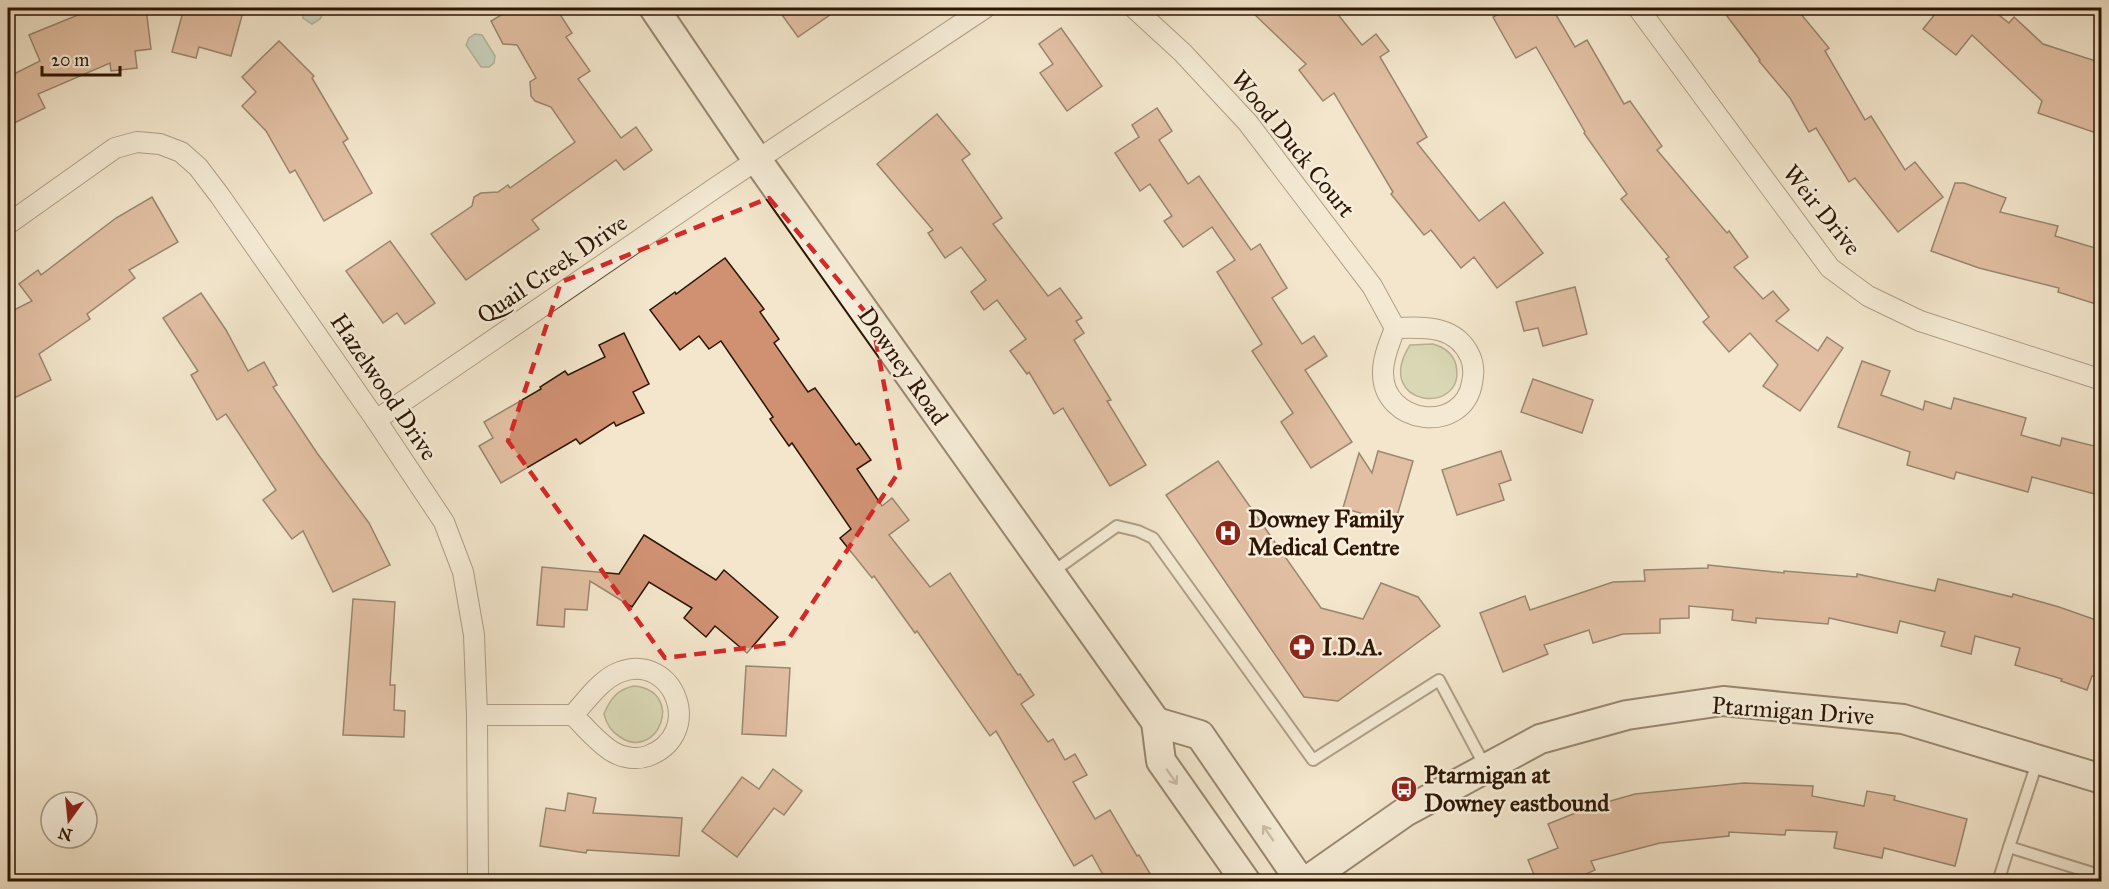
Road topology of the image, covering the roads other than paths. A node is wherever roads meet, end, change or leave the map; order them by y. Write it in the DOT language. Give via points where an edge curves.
graph roads {
  1 [pos="654,8"];
  2 [pos="985,8"];
  3 [pos="1134,8"];
  4 [pos="1638,8"];
  5 [pos="757,160"];
  6 [pos="8,224"];
  7 [pos="1395,328"];
  8 [pos="2102,380"];
  9 [pos="376,420"];
  10 [pos="1051,573"];
  11 [pos="477,715"];
  12 [pos="573,715"];
  13 [pos="1156,722"];
  14 [pos="2038,760"];
  15 [pos="1486,768"];
  16 [pos="2102,779"];
  17 [pos="2009,847"];
  18 [pos="2102,876"];
  19 [pos="478,882"];
  20 [pos="1246,882"];
  21 [pos="1303,882"];
  22 [pos="1998,882"];
  1 -- 5 [label="main road, Downey Road"];
  2 -- 5 [label="street, Quail Creek Drive"];
  3 -- 7 [label="street, Wood Duck Court" via="1183,53 1248,123 1372,286"];
  4 -- 8 [label="street, Weir Drive" via="1830,268 1868,296 1920,321"];
  5 -- 9 [label="street, Quail Creek Drive"];
  5 -- 10 [label="main road, Downey Road"];
  6 -- 9 [label="street, Hazelwood Drive" via="115,148 136,142 160,144 181,152 220,196"];
  7 -- 7 [label="street" via="1383,373 1391,399 1413,416 1441,417 1454,411 1472,388 1472,360 1466,347 1443,330"];
  9 -- 11 [label="street, Hazelwood Drive" via="444,522 463,572 474,635"];
  10 -- 13 [label="main road, Downey Road"];
  10 -- 15 [label="lane" via="1117,526 1138,531 1153,538 1313,760 1439,680"];
  11 -- 12 [label="street"];
  11 -- 19 [label="street, Hazelwood Drive"];
  12 -- 12 [label="street" via="614,753 644,758 669,742 680,714 678,700 661,678 634,669 608,679"];
  13 -- 20 [label="main road, Downey Road, one-way" via="1161,761"];
  21 -- 13 [label="main road, one-way" via="1200,735"];
  14 -- 15 [label="main road, Ptarmigan Drive" via="1903,719 1723,701 1627,715 1540,739"];
  14 -- 16 [label="main road, Ptarmigan Drive"];
  14 -- 17 [label="lane"];
  15 -- 21 [label="main road, Ptarmigan Drive" via="1405,812"];
  17 -- 18 [label="lane"];
  17 -- 22 [label="lane"];
}
